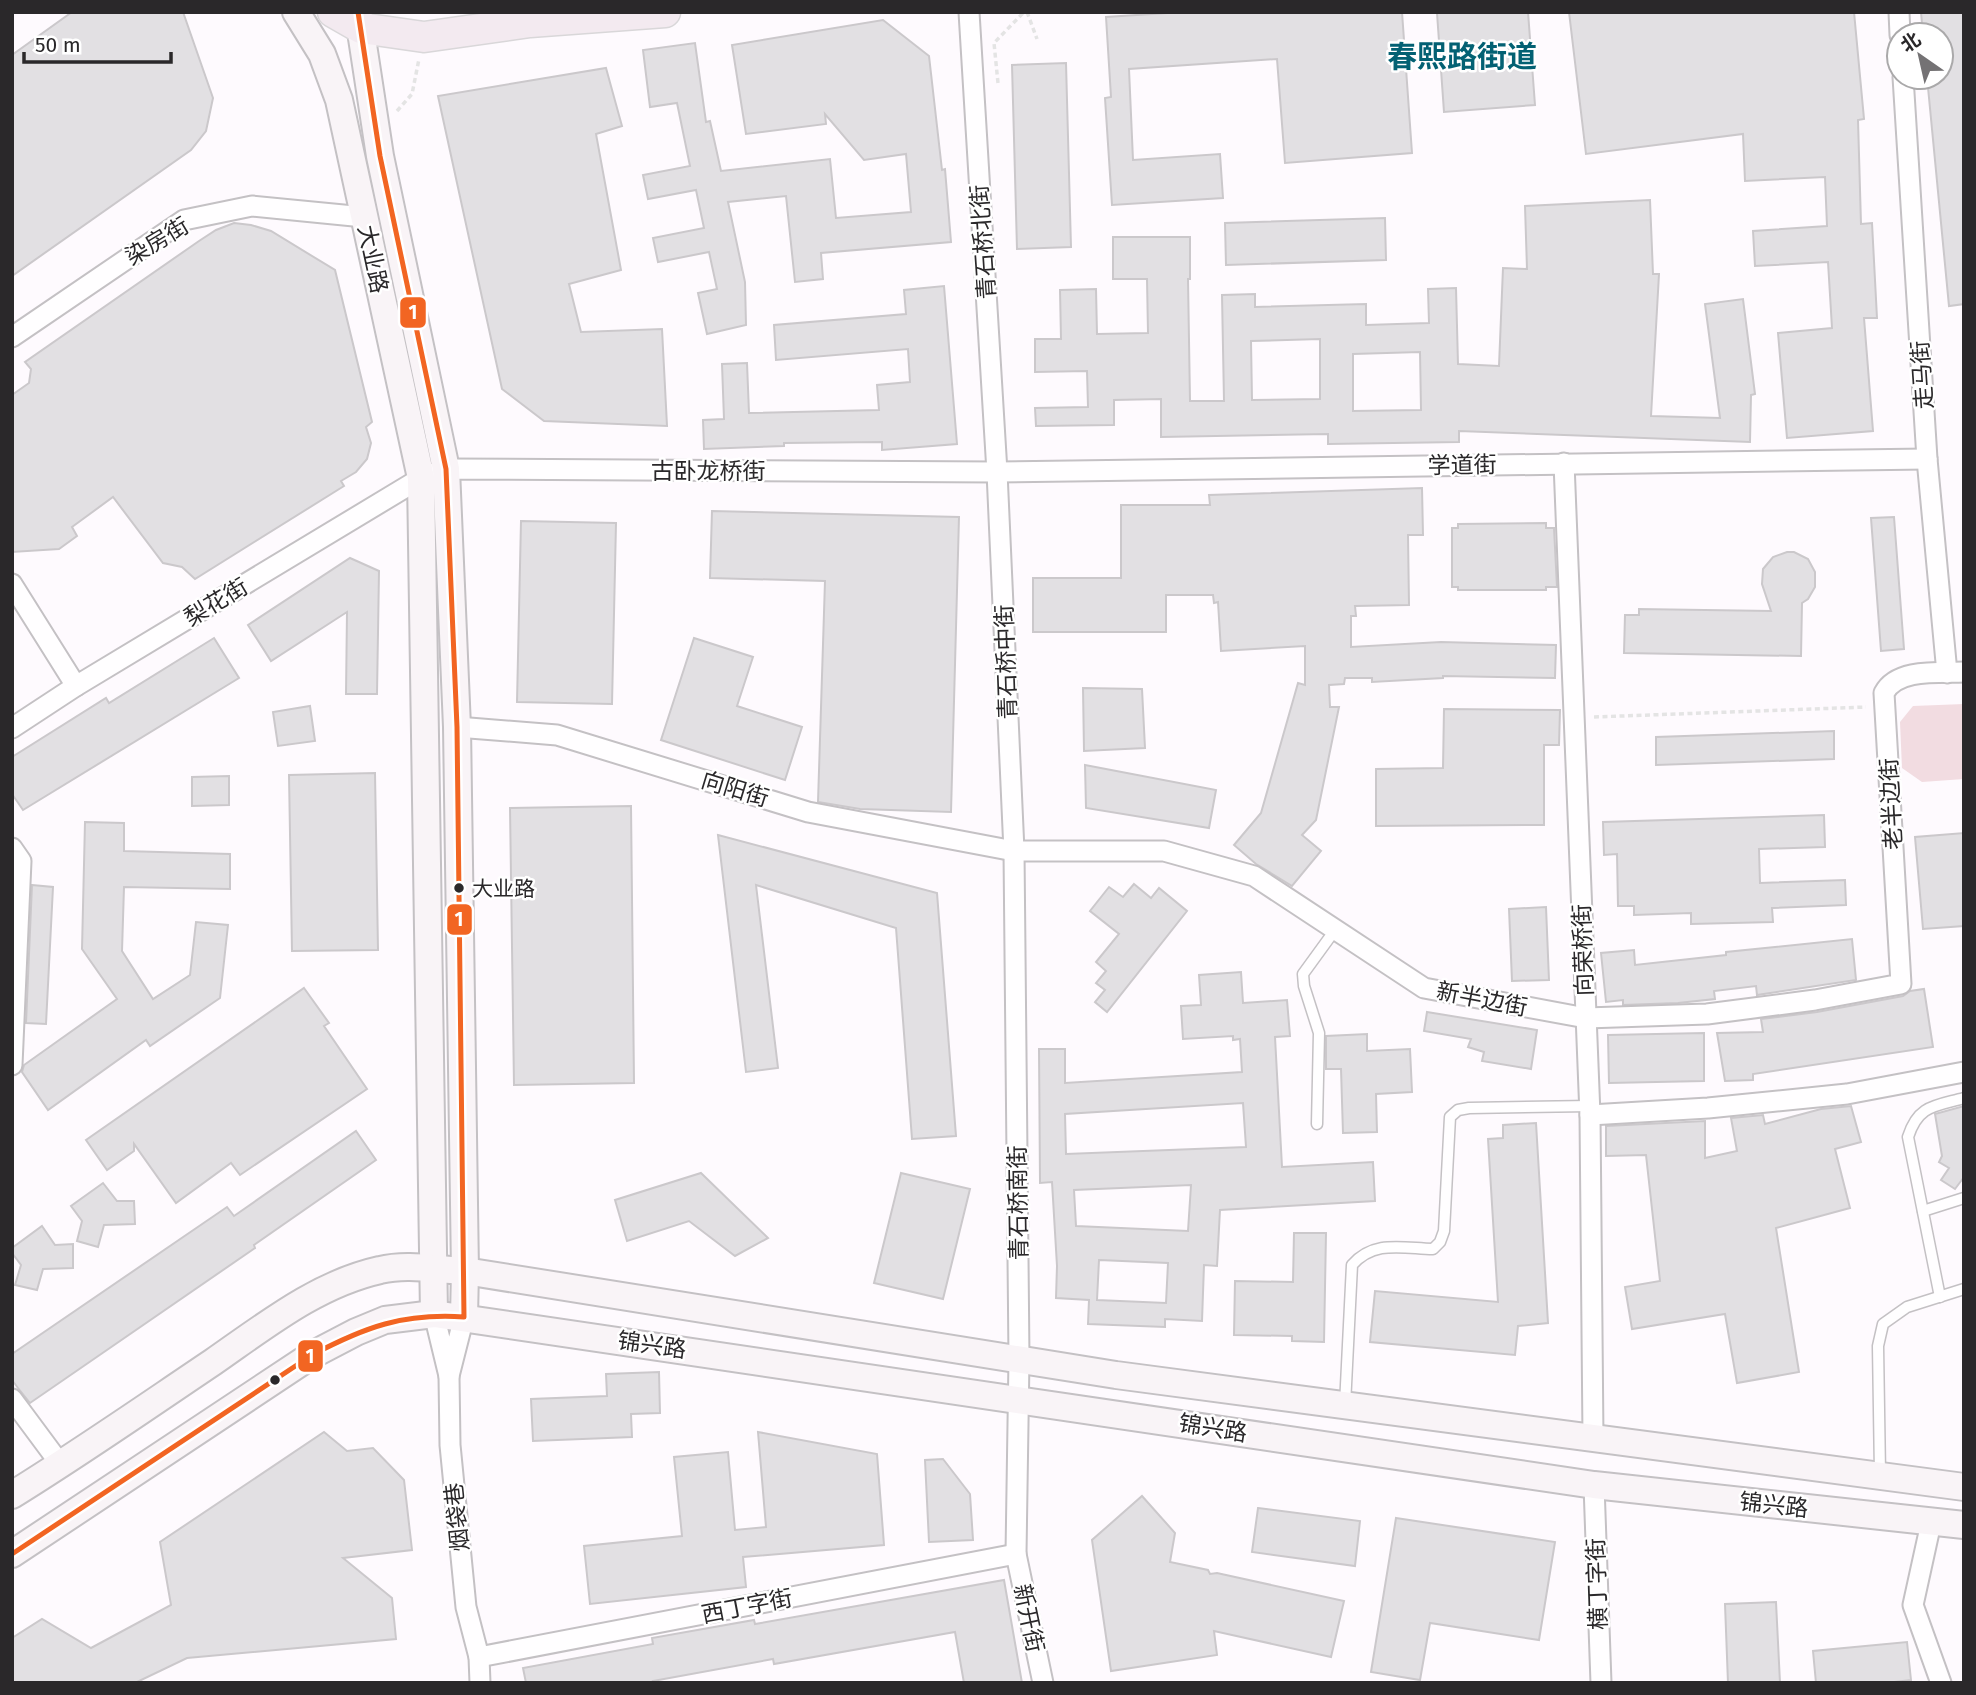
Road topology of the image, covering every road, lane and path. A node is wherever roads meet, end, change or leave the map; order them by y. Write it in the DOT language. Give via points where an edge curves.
graph roads {
  1 [pos="296,12"];
  2 [pos="333,12"];
  3 [pos="665,12"];
  4 [pos="969,12"];
  5 [pos="1026,12"];
  6 [pos="524,17"];
  7 [pos="360,20"];
  8 [pos="424,37"];
  9 [pos="1037,39"];
  10 [pos="998,83"];
  11 [pos="1904,91"];
  12 [pos="377,134"];
  13 [pos="364,217"];
  14 [pos="12,337"];
  15 [pos="1927,459"];
  16 [pos="1564,463"];
  17 [pos="446,469"];
  18 [pos="998,472"];
  19 [pos="421,478"];
  20 [pos="12,584"];
  21 [pos="1955,673"];
  22 [pos="76,686"];
  23 [pos="1885,706"];
  24 [pos="1574,718"];
  25 [pos="457,727"];
  26 [pos="12,728"];
  27 [pos="12,848"];
  28 [pos="1014,851"];
  29 [pos="1335,930"];
  30 [pos="1901,984"];
  31 [pos="1586,1018"];
  32 [pos="12,1065"];
  33 [pos="1964,1072"];
  34 [pos="1964,1098"];
  35 [pos="1590,1110"];
  36 [pos="1317,1124"];
  37 [pos="1964,1198"];
  38 [pos="1923,1210"];
  39 [pos="435,1270"];
  40 [pos="465,1271"];
  41 [pos="1964,1289"];
  42 [pos="1940,1297"];
  43 [pos="434,1314"];
  44 [pos="464,1317"];
  45 [pos="1019,1359"];
  46 [pos="449,1376"];
  47 [pos="12,1399"];
  48 [pos="1019,1399"];
  49 [pos="1345,1405"];
  50 [pos="1593,1438"];
  51 [pos="61,1465"];
  52 [pos="1880,1478"];
  53 [pos="1594,1485"];
  54 [pos="1964,1487"];
  55 [pos="12,1495"];
  56 [pos="1931,1522"];
  57 [pos="1964,1525"];
  58 [pos="1016,1554"];
  59 [pos="12,1555"];
  60 [pos="479,1657"];
  61 [pos="480,1683"];
  62 [pos="1043,1683"];
  63 [pos="1601,1683"];
  64 [pos="1941,1683"];
  1 -- 13 [label="main road, 大业路" via="322,54 339,100"];
  2 -- 7 [label="main road"];
  3 -- 6 [label="main road"];
  4 -- 18 [label="street, 青石桥北街"];
  5 -- 9 [label="path"];
  5 -- 10 [label="path" via="995,43"];
  6 -- 8 [label="main road"];
  7 -- 8 [label="main road"];
  7 -- 12 [label="main road, 大业路"];
  8 -- 12 [label="path" via="412,94"];
  11 -- 15 [label="street, 走马街"];
  12 -- 17 [label="main road, 大业路"];
  13 -- 14 [label="street, 染房街" via="252,206 184,220"];
  13 -- 19 [label="main road, 大业路"];
  15 -- 16 [label="street, 学道街"];
  15 -- 21 [label="street, 走马街"];
  16 -- 18 [label="street, 学道街"];
  16 -- 24 [label="street, 向荣桥街"];
  17 -- 18 [label="street, 古卧龙桥街"];
  17 -- 19 [label="street, 古卧龙桥街"];
  17 -- 25 [label="main road, 大业路"];
  18 -- 28 [label="street, 青石桥中街"];
  19 -- 22 [label="street, 梨花街"];
  19 -- 39 [label="main road, 大业路"];
  20 -- 22 [label="street"];
  21 -- 23 [label="street" via="1907,676 1889,684"];
  22 -- 26 [label="street, 梨花街"];
  23 -- 24 [label="path"];
  23 -- 30 [label="street, 老半边街"];
  24 -- 31 [label="street, 向荣桥街"];
  25 -- 28 [label="street, 向阳街" via="557,735 807,812"];
  25 -- 40 [label="main road, 大业路"];
  27 -- 32 [label="street" via="21,861"];
  28 -- 29 [label="street, 新半边街" via="1164,851 1254,876"];
  28 -- 45 [label="street, 青石桥南街"];
  29 -- 31 [label="street, 新半边街" via="1423,988"];
  29 -- 36 [label="lane" via="1303,974 1319,1033"];
  30 -- 31 [label="street, 新半边街" via="1707,1014"];
  31 -- 35 [label="street, 向荣桥街"];
  33 -- 35 [label="street" via="1847,1094 1708,1108"];
  34 -- 38 [label="lane" via="1923,1109 1912,1123 1908,1137"];
  35 -- 49 [label="lane" via="1469,1108 1450,1117 1440,1242 1433,1249 1376,1248 1352,1265"];
  35 -- 50 [label="street, 向荣桥街"];
  37 -- 38 [label="lane"];
  38 -- 42 [label="lane"];
  39 -- 40 [label="main road, 锦兴路"];
  39 -- 43 [label="main road, 大业路"];
  39 -- 51 [label="main road, 锦兴路" via="416,1266 382,1269 333,1284"];
  40 -- 44 [label="main road, 大业路"];
  40 -- 45 [label="main road, 锦兴路"];
  41 -- 42 [label="lane"];
  42 -- 52 [label="lane" via="1907,1307 1883,1324 1878,1346"];
  43 -- 44 [label="main road, 锦兴路"];
  43 -- 46 [label="street"];
  43 -- 59 [label="main road, 锦兴路" via="385,1320 312,1355"];
  44 -- 46 [label="street"];
  44 -- 48 [label="main road, 锦兴路"];
  45 -- 48 [label="street, 青石桥南街"];
  45 -- 49 [label="main road, 锦兴路"];
  46 -- 60 [label="street, 烟袋巷" via="450,1445 466,1607"];
  47 -- 51 [label="street"];
  48 -- 53 [label="main road, 锦兴路"];
  48 -- 58 [label="street, 青石桥南街"];
  49 -- 50 [label="main road, 锦兴路"];
  50 -- 52 [label="main road, 锦兴路"];
  51 -- 55 [label="main road, 锦兴路"];
  52 -- 54 [label="main road, 锦兴路"];
  53 -- 56 [label="main road, 锦兴路"];
  53 -- 63 [label="street, 横丁字街"];
  56 -- 57 [label="main road, 锦兴路"];
  56 -- 64 [label="street" via="1913,1605"];
  58 -- 60 [label="street, 西丁字街"];
  58 -- 62 [label="street, 新开街"];
  60 -- 61 [label="street, 烟袋巷"];
}
